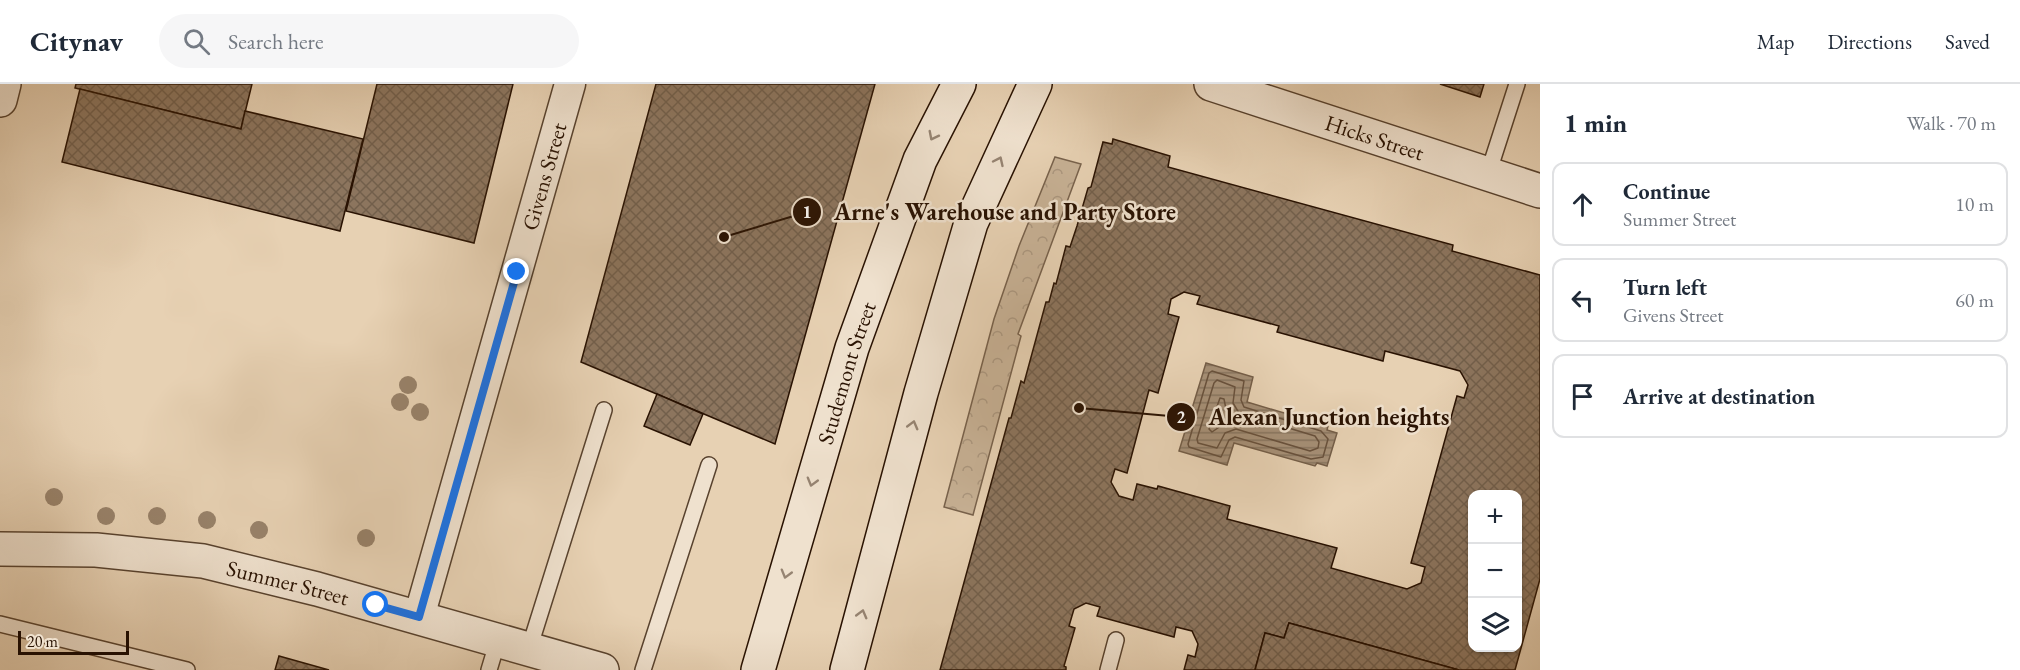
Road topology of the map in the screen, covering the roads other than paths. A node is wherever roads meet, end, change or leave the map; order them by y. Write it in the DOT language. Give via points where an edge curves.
graph roads {
  1 [pos="4,84"];
  2 [pos="570,84"];
  3 [pos="959,84"];
  4 [pos="1035,84"];
  5 [pos="1517,84"];
  6 [pos="1231,87"];
  7 [pos="0,100"];
  8 [pos="1488,174"];
  9 [pos="1540,191"];
  10 [pos="604,410"];
  11 [pos="710,465"];
  12 [pos="0,549"];
  13 [pos="419,617"];
  14 [pos="0,624"];
  15 [pos="1116,640"];
  16 [pos="529,649"];
  17 [pos="493,655"];
  18 [pos="187,670"];
  19 [pos="602,670"];
  20 [pos="643,670"];
  21 [pos="758,670"];
  22 [pos="847,670"];
  23 [pos="1108,670"];
  1 -- 7 [label="main road"];
  2 -- 13 [label="street, Givens Street"];
  3 -- 21 [label="main road, Studemont Street, one-way" via="920,160 852,348"];
  22 -- 4 [label="main road, one-way" via="971,223"];
  5 -- 8 [label="lane"];
  6 -- 8 [label="main road, Hicks Street"];
  8 -- 9 [label="main road, Hicks Street"];
  10 -- 16 [label="lane"];
  11 -- 20 [label="lane"];
  12 -- 13 [label="main road, Summer Street" via="96,550 203,561"];
  13 -- 17 [label="main road, Summer Street"];
  14 -- 18 [label="lane"];
  15 -- 23 [label="lane"];
  16 -- 17 [label="main road, Summer Street"];
  16 -- 19 [label="main road, Summer Street"];
}
